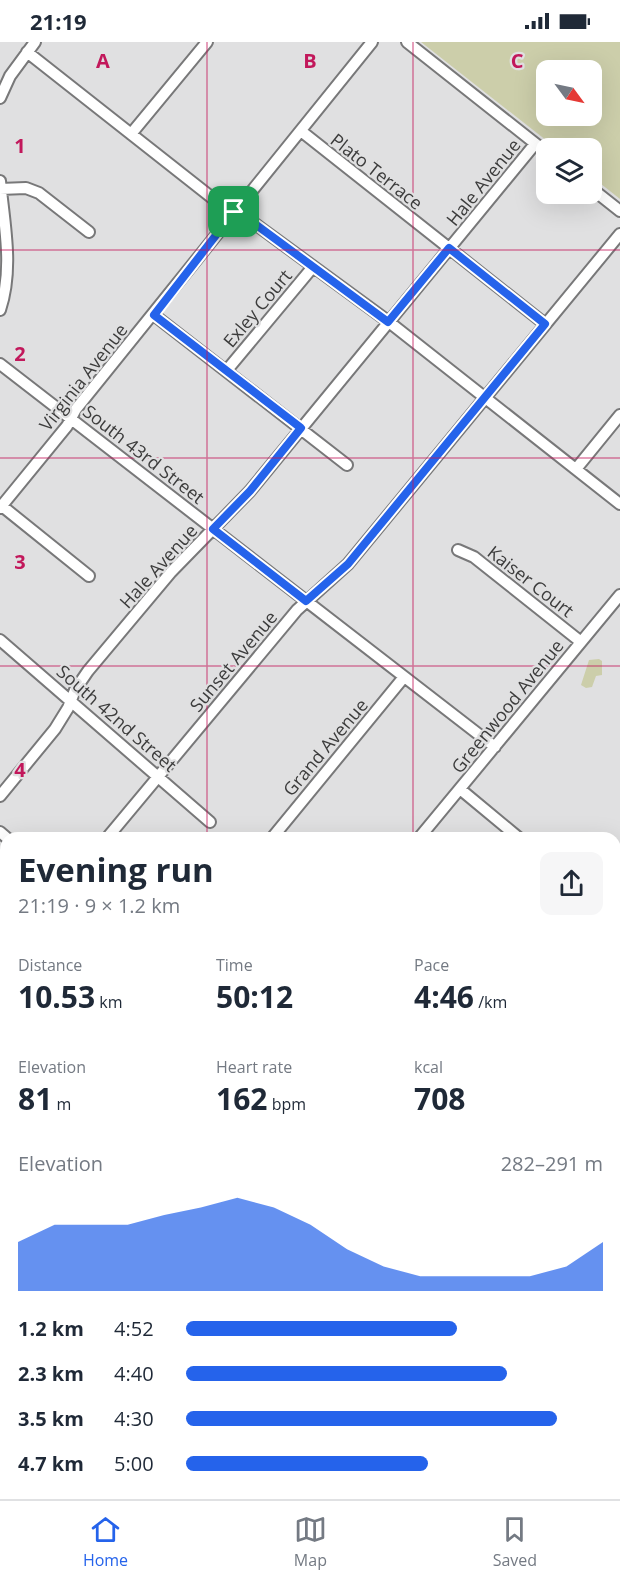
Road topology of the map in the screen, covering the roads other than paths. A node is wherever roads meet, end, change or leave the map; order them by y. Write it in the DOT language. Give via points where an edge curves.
graph roads {
  1 [pos="35,42"];
  2 [pos="207,42"];
  3 [pos="372,42"];
  4 [pos="407,42"];
  5 [pos="27,52"];
  6 [pos="0,98"];
  7 [pos="301,131"];
  8 [pos="131,134"];
  9 [pos="535,144"];
  10 [pos="0,181"];
  11 [pos="0,189"];
  12 [pos="602,197"];
  13 [pos="620,211"];
  14 [pos="234,212"];
  15 [pos="89,232"];
  16 [pos="620,234"];
  17 [pos="449,248"];
  18 [pos="312,268"];
  19 [pos="0,310"];
  20 [pos="154,315"];
  21 [pos="388,322"];
  22 [pos="545,324"];
  23 [pos="0,364"];
  24 [pos="227,370"];
  25 [pos="485,398"];
  26 [pos="620,415"];
  27 [pos="71,419"];
  28 [pos="301,428"];
  29 [pos="347,465"];
  30 [pos="576,469"];
  31 [pos="620,504"];
  32 [pos="1,507"];
  33 [pos="213,529"];
  34 [pos="458,550"];
  35 [pos="89,576"];
  36 [pos="620,595"];
  37 [pos="306,601"];
  38 [pos="0,640"];
  39 [pos="581,642"];
  40 [pos="404,677"];
  41 [pos="71,700"];
  42 [pos="495,747"];
  43 [pos="158,776"];
  44 [pos="460,789"];
  45 [pos="0,796"];
  46 [pos="210,822"];
  47 [pos="112,832"];
  48 [pos="277,832"];
  49 [pos="424,832"];
  50 [pos="512,832"];
  1 -- 5 [label="street"];
  2 -- 8 [label="street"];
  3 -- 7 [label="street, Virginia Avenue"];
  4 -- 9 [label="street"];
  5 -- 6 [label="street"];
  5 -- 8 [label="street"];
  7 -- 14 [label="street, Virginia Avenue"];
  7 -- 17 [label="street, Plato Terrace"];
  8 -- 14 [label="street"];
  9 -- 17 [label="street, Hale Avenue"];
  10 -- 11 [label="street"];
  11 -- 15 [label="street" via="26,188 39,193"];
  11 -- 19 [label="street" via="7,281"];
  12 -- 13 [label="street"];
  14 -- 18 [label="street"];
  14 -- 20 [label="street, Virginia Avenue"];
  16 -- 22 [label="street, Sunset Avenue"];
  17 -- 21 [label="street, Hale Avenue"];
  17 -- 22 [label="street, Plato Terrace"];
  18 -- 21 [label="street"];
  18 -- 24 [label="street, Exley Court"];
  20 -- 24 [label="street"];
  20 -- 27 [label="street, Virginia Avenue"];
  21 -- 25 [label="street"];
  21 -- 28 [label="street, Hale Avenue"];
  22 -- 25 [label="street, Sunset Avenue"];
  23 -- 27 [label="street, South 43rd Street"];
  24 -- 28 [label="street"];
  25 -- 30 [label="street"];
  25 -- 37 [label="street, Sunset Avenue" via="348,564"];
  26 -- 30 [label="street"];
  27 -- 32 [label="street, Virginia Avenue"];
  27 -- 33 [label="street, South 43rd Street"];
  28 -- 29 [label="street"];
  28 -- 33 [label="street, Hale Avenue"];
  30 -- 31 [label="street"];
  32 -- 35 [label="street"];
  33 -- 37 [label="street, South 43rd Street"];
  33 -- 41 [label="street, Hale Avenue" via="115,639 81,680"];
  34 -- 39 [label="street, Kaiser Court" via="474,557"];
  36 -- 39 [label="street, Greenwood Avenue"];
  37 -- 40 [label="street, South 43rd Street"];
  37 -- 43 [label="street, Sunset Avenue"];
  38 -- 41 [label="street, South 42nd Street"];
  39 -- 42 [label="street, Greenwood Avenue"];
  40 -- 42 [label="street, South 43rd Street"];
  40 -- 48 [label="street, Grand Avenue"];
  41 -- 43 [label="street, South 42nd Street"];
  41 -- 45 [label="street, Hale Avenue" via="55,729"];
  42 -- 44 [label="street, Greenwood Avenue"];
  43 -- 46 [label="street, South 42nd Street"];
  43 -- 47 [label="street, Sunset Avenue"];
  44 -- 49 [label="street, Greenwood Avenue"];
  44 -- 50 [label="street"];
}
